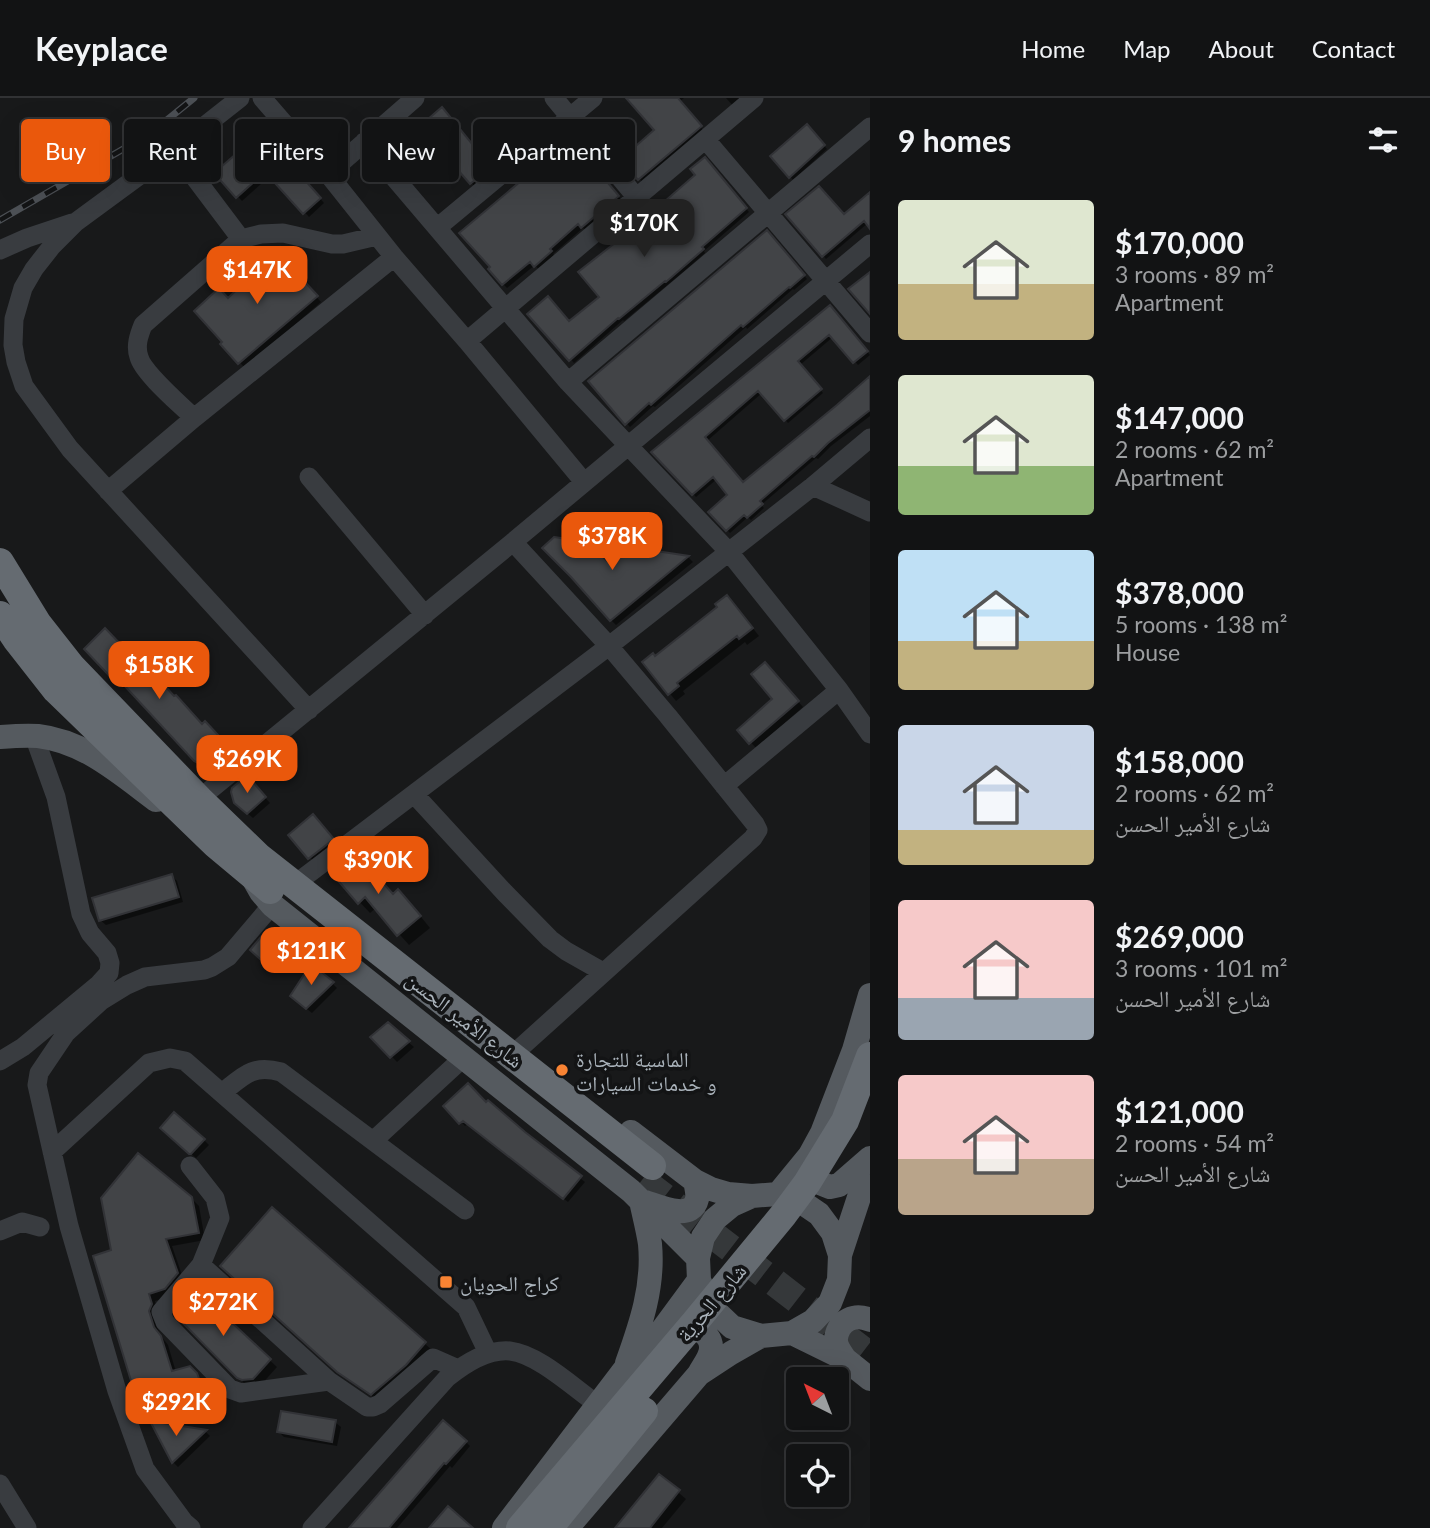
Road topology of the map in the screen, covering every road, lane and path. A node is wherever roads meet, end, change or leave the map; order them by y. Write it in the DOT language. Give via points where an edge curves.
graph roads {
  1 [pos="240,98"];
  2 [pos="262,98"];
  3 [pos="415,98"];
  4 [pos="554,98"];
  5 [pos="593,98"];
  6 [pos="754,98"];
  7 [pos="569,117"];
  8 [pos="213,119"];
  9 [pos="280,119"];
  10 [pos="391,119"];
  11 [pos="870,127"];
  12 [pos="706,140"];
  13 [pos="362,144"];
  14 [pos="348,156"];
  15 [pos="130,182"];
  16 [pos="198,182"];
  17 [pos="334,182"];
  18 [pos="399,182"];
  19 [pos="637,198"];
  20 [pos="767,214"];
  21 [pos="76,222"];
  22 [pos="438,227"];
  23 [pos="377,236"];
  24 [pos="241,239"];
  25 [pos="870,244"];
  26 [pos="0,250"];
  27 [pos="394,257"];
  28 [pos="826,281"];
  29 [pos="505,309"];
  30 [pos="870,333"];
  31 [pos="467,341"];
  32 [pos="568,382"];
  33 [pos="194,418"];
  34 [pos="870,438"];
  35 [pos="628,446"];
  36 [pos="309,477"];
  37 [pos="584,482"];
  38 [pos="813,486"];
  39 [pos="108,491"];
  40 [pos="870,512"];
  41 [pos="513,542"];
  42 [pos="729,552"];
  43 [pos="0,562"];
  44 [pos="0,615"];
  45 [pos="425,615"];
  46 [pos="608,646"];
  47 [pos="839,690"];
  48 [pos="309,710"];
  49 [pos="870,734"];
  50 [pos="34,736"];
  51 [pos="0,737"];
  52 [pos="724,786"];
  53 [pos="414,794"];
  54 [pos="199,799"];
  55 [pos="215,844"];
  56 [pos="255,866"];
  57 [pos="303,878"];
  58 [pos="272,905"];
  59 [pos="603,972"];
  60 [pos="870,995"];
  61 [pos="519,1049"];
  62 [pos="870,1056"];
  63 [pos="463,1058"];
  64 [pos="0,1061"];
  65 [pos="222,1093"];
  66 [pos="870,1103"];
  67 [pos="373,1141"];
  68 [pos="52,1152"];
  69 [pos="810,1155"];
  70 [pos="870,1157"];
  71 [pos="870,1164"];
  72 [pos="190,1166"];
  73 [pos="695,1181"];
  74 [pos="645,1182"];
  75 [pos="778,1194"];
  76 [pos="752,1196"];
  77 [pos="465,1210"];
  78 [pos="40,1227"];
  79 [pos="0,1231"];
  80 [pos="840,1255"];
  81 [pos="201,1265"];
  82 [pos="698,1269"];
  83 [pos="839,1280"];
  84 [pos="870,1311"];
  85 [pos="870,1320"];
  86 [pos="792,1333"];
  87 [pos="761,1336"];
  88 [pos="657,1337"];
  89 [pos="488,1353"];
  90 [pos="845,1359"];
  91 [pos="458,1369"];
  92 [pos="625,1369"];
  93 [pos="699,1374"];
  94 [pos="870,1379"];
  95 [pos="329,1381"];
  96 [pos="597,1404"];
  97 [pos="0,1485"];
  98 [pos="27,1528"];
  99 [pos="191,1528"];
  100 [pos="312,1528"];
  101 [pos="504,1528"];
  102 [pos="520,1528"];
  103 [pos="549,1528"];
  104 [pos="568,1528"];
  1 -- 8 [label="street"];
  2 -- 9 [label="street"];
  3 -- 10 [label="street"];
  4 -- 7 [label="street"];
  5 -- 7 [label="street"];
  6 -- 12 [label="street"];
  7 -- 19 [label="street"];
  7 -- 22 [label="street"];
  11 -- 20 [label="street"];
  12 -- 19 [label="street"];
  12 -- 20 [label="street"];
  13 -- 14 [label="street"];
  15 -- 21 [label="street"];
  16 -- 24 [label="street"];
  17 -- 23 [label="street"];
  18 -- 22 [label="street"];
  19 -- 29 [label="street"];
  20 -- 28 [label="street"];
  20 -- 32 [label="street"];
  21 -- 26 [label="street"];
  21 -- 39 [label="street" via="52,246 23,288 14,318 13,345 23,386"];
  22 -- 29 [label="street"];
  23 -- 24 [label="street" via="343,244 283,233"];
  23 -- 27 [label="street"];
  24 -- 33 [label="street" via="143,325 139,335 138,356 143,367"];
  25 -- 28 [label="street"];
  27 -- 31 [label="street"];
  27 -- 33 [label="street"];
  28 -- 30 [label="street"];
  28 -- 35 [label="street"];
  29 -- 31 [label="street"];
  29 -- 32 [label="street"];
  31 -- 37 [label="street"];
  32 -- 35 [label="street"];
  33 -- 39 [label="street"];
  34 -- 38 [label="street"];
  35 -- 37 [label="street"];
  35 -- 42 [label="street"];
  36 -- 45 [label="street"];
  37 -- 41 [label="street"];
  38 -- 40 [label="street"];
  38 -- 42 [label="street"];
  39 -- 48 [label="street"];
  41 -- 45 [label="street"];
  41 -- 46 [label="street"];
  42 -- 46 [label="street"];
  42 -- 47 [label="street"];
  43 -- 54 [label="highway, شارع الأمير الحسن" via="38,624 71,666"];
  44 -- 55 [label="highway, شارع الأمير الحسن" via="56,690"];
  45 -- 48 [label="street"];
  46 -- 52 [label="street"];
  46 -- 53 [label="street"];
  47 -- 49 [label="street"];
  47 -- 52 [label="street"];
  48 -- 54 [label="street"];
  50 -- 51 [label="main road"];
  50 -- 55 [label="main road" via="88,752"];
  50 -- 64 [label="street" via="56,797 82,914 90,933 107,953 109,973 23,1047"];
  52 -- 59 [label="street" via="755,824 757,834"];
  53 -- 57 [label="street"];
  53 -- 59 [label="street" via="550,939"];
  54 -- 56 [label="highway, شارع الأمير الحسن"];
  55 -- 56 [label="highway, شارع الأمير الحسن"];
  56 -- 57 [label="main road" via="280,866"];
  56 -- 58 [label="main road" via="261,892"];
  56 -- 74 [label="highway, شارع الأمير الحسن"];
  57 -- 61 [label="main road"];
  58 -- 63 [label="main road"];
  58 -- 68 [label="street" via="221,962 204,970 145,977 127,985 101,1001 66,1033 39,1073 37,1085"];
  59 -- 61 [label="street"];
  60 -- 69 [label="main road" via="854,1050"];
  61 -- 73 [label="main road"];
  62 -- 102 [label="highway, شارع الحرية, bridge" via="845,1121 807,1183"];
  63 -- 67 [label="street"];
  63 -- 74 [label="main road" via="631,1191"];
  65 -- 67 [label="street" via="247,1073 265,1068 281,1072"];
  65 -- 68 [label="street" via="185,1061 170,1058 149,1063"];
  65 -- 89 [label="street" via="466,1307"];
  66 -- 103 [label="highway, شارع الحرية, bridge" via="806,1211"];
  67 -- 77 [label="street"];
  68 -- 99 [label="street" via="117,1391 145,1469"];
  69 -- 70 [label="main road" via="813,1176 830,1187 839,1185"];
  69 -- 75 [label="main road"];
  71 -- 80 [label="main road"];
  72 -- 81 [label="street" via="215,1198 219,1218"];
  73 -- 74 [label="main road" via="695,1204 676,1212"];
  73 -- 76 [label="main road" via="729,1194"];
  74 -- 82 [label="main road"];
  74 -- 92 [label="main road" via="649,1294"];
  75 -- 76 [label="main road"];
  75 -- 80 [label="main road" via="819,1214 833,1233"];
  76 -- 82 [label="main road" via="715,1219 703,1237"];
  78 -- 79 [label="street" via="22,1222"];
  80 -- 83 [label="main road"];
  81 -- 95 [label="street"];
  81 -- 95 [label="street" via="161,1316 230,1389 242,1393"];
  82 -- 87 [label="main road" via="711,1307 733,1327"];
  82 -- 88 [label="main road"];
  83 -- 84 [label="main road"];
  83 -- 86 [label="main road" via="830,1303 813,1321"];
  85 -- 90 [label="main road" via="850,1318 841,1328 836,1339"];
  86 -- 87 [label="main road"];
  86 -- 90 [label="main road"];
  87 -- 93 [label="main road"];
  88 -- 92 [label="main road"];
  88 -- 93 [label="main road" via="678,1326 699,1329 711,1352"];
  89 -- 91 [label="street"];
  89 -- 96 [label="street" via="509,1351 533,1358"];
  90 -- 94 [label="main road"];
  91 -- 95 [label="street" via="433,1358 373,1407"];
  91 -- 100 [label="street"];
  92 -- 96 [label="main road"];
  93 -- 104 [label="main road"];
  96 -- 101 [label="main road"];
  97 -- 98 [label="street"];
}
